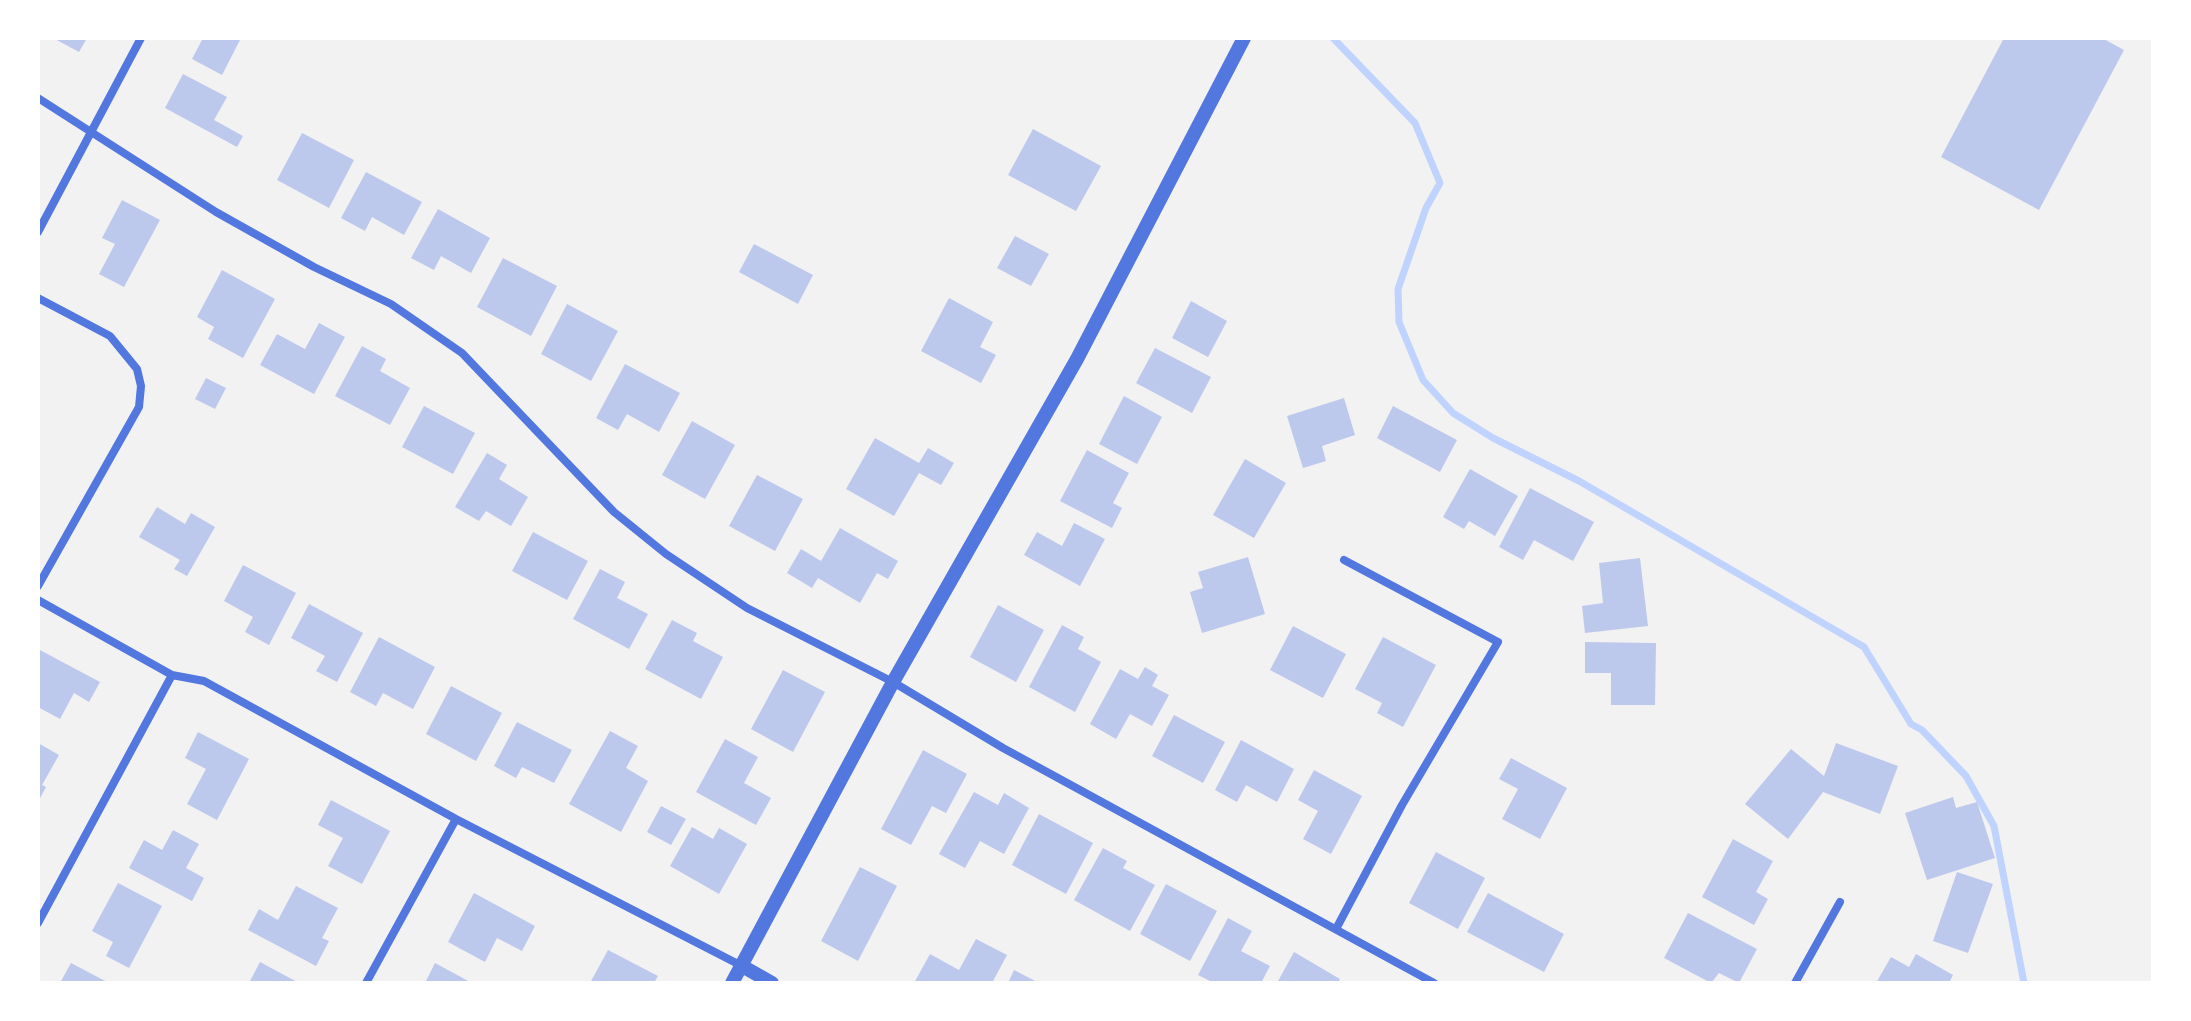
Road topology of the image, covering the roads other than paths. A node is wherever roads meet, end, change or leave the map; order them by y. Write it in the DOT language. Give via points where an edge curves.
graph roads {
  1 [pos="141,38"];
  2 [pos="1244,38"];
  3 [pos="38,98"];
  4 [pos="91,130"];
  5 [pos="38,232"];
  6 [pos="38,298"];
  7 [pos="1344,560"];
  8 [pos="38,586"];
  9 [pos="38,600"];
  10 [pos="172,675"];
  11 [pos="893,682"];
  12 [pos="456,819"];
  13 [pos="1840,902"];
  14 [pos="38,923"];
  15 [pos="1336,929"];
  16 [pos="742,966"];
  17 [pos="366,983"];
  18 [pos="732,983"];
  19 [pos="772,983"];
  20 [pos="1434,983"];
  21 [pos="1795,983"];
  1 -- 4 [label="street"];
  2 -- 11 [label="street" via="1077,359"];
  3 -- 4 [label="street"];
  4 -- 5 [label="street"];
  4 -- 11 [label="street" via="216,212 391,304 462,353 614,512 666,554 747,608"];
  6 -- 8 [label="street" via="110,336 137,369 141,386 139,407"];
  7 -- 15 [label="street" via="1498,642"];
  9 -- 10 [label="street"];
  10 -- 12 [label="street" via="204,681"];
  10 -- 14 [label="street"];
  11 -- 15 [label="street" via="1003,748"];
  11 -- 16 [label="street"];
  12 -- 16 [label="street"];
  12 -- 17 [label="street"];
  13 -- 21 [label="street"];
  15 -- 20 [label="street"];
  16 -- 18 [label="street"];
  16 -- 19 [label="street"];
}
